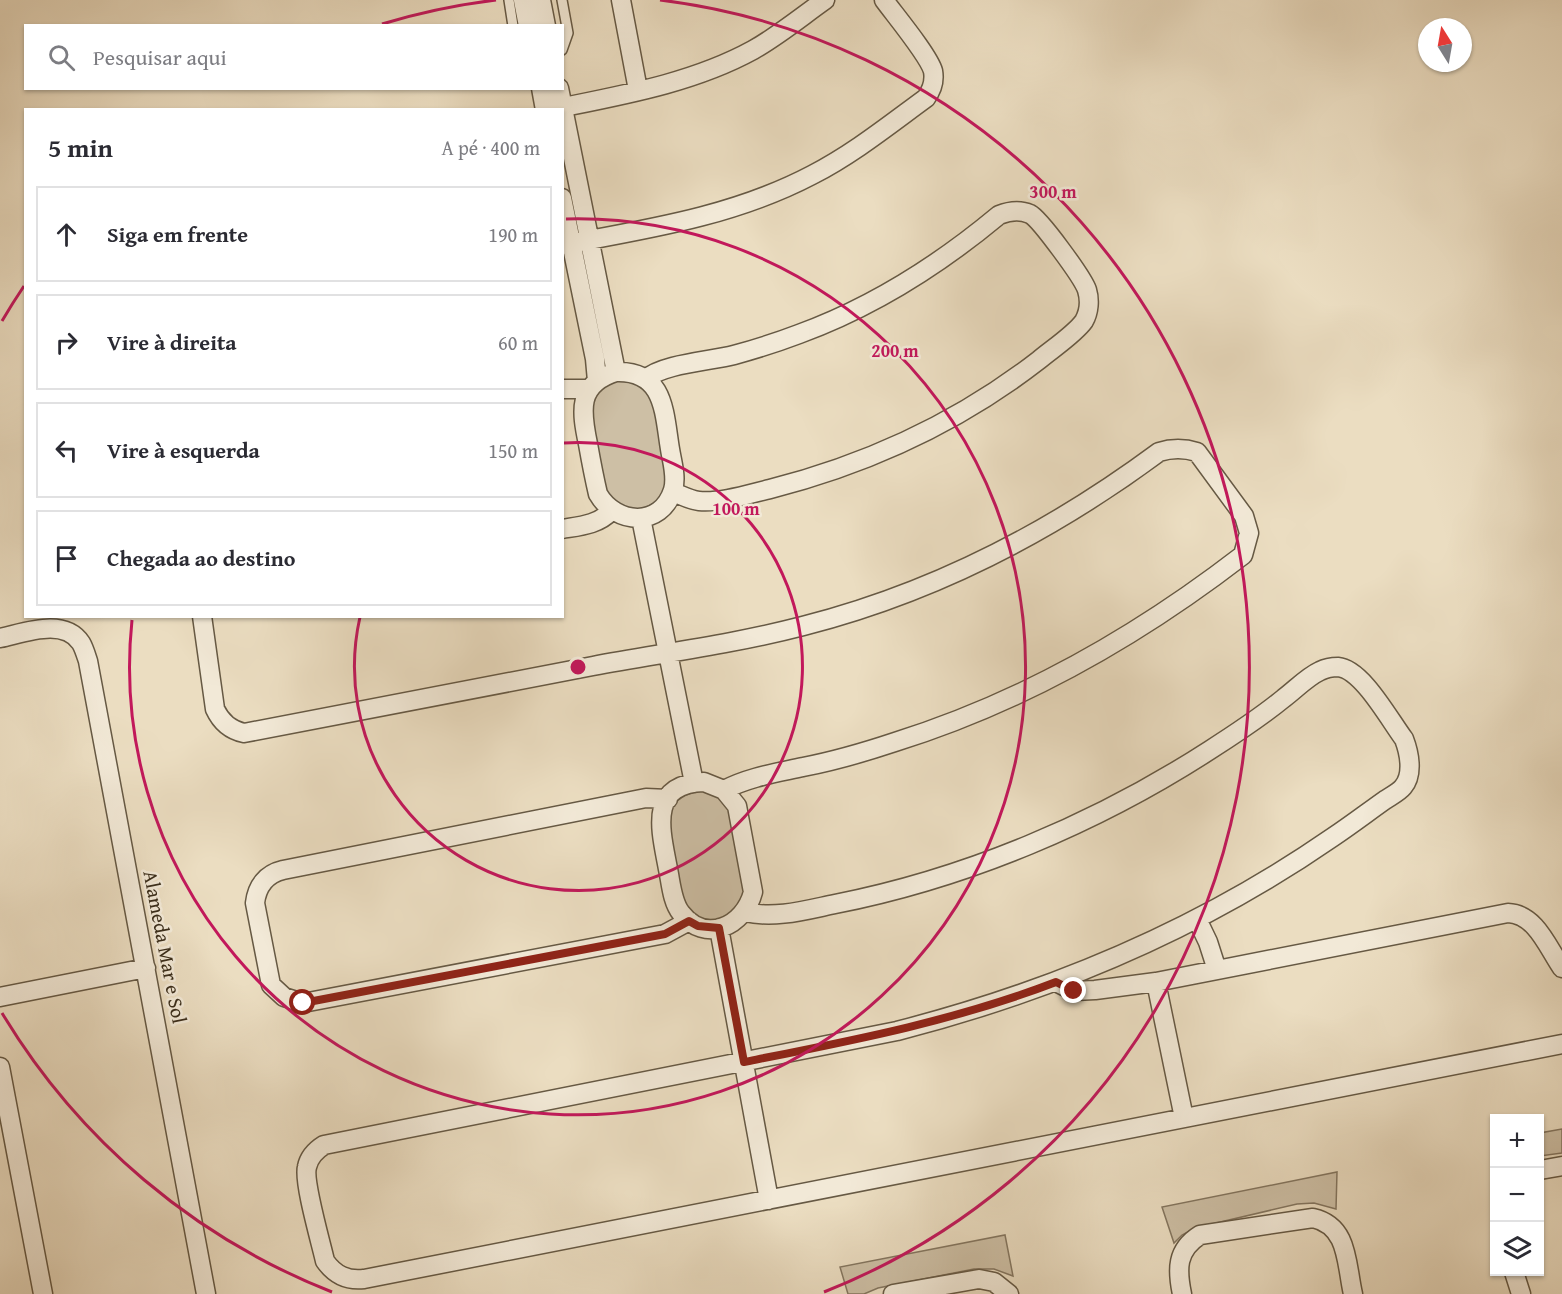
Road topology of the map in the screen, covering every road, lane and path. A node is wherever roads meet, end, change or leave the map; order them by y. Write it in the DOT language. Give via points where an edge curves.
graph roads {
  1 [pos="509,0"];
  2 [pos="523,0"];
  3 [pos="541,0"];
  4 [pos="562,0"];
  5 [pos="621,0"];
  6 [pos="825,0"];
  7 [pos="884,0"];
  8 [pos="513,24"];
  9 [pos="528,24"];
  10 [pos="546,24"];
  11 [pos="564,44"];
  12 [pos="542,90"];
  13 [pos="558,90"];
  14 [pos="638,90"];
  15 [pos="551,108"];
  16 [pos="552,108"];
  17 [pos="557,108"];
  18 [pos="564,179"];
  19 [pos="564,205"];
  20 [pos="575,243"];
  21 [pos="616,372"];
  22 [pos="646,380"];
  23 [pos="593,385"];
  24 [pos="564,389"];
  25 [pos="673,492"];
  26 [pos="611,511"];
  27 [pos="641,518"];
  28 [pos="564,529"];
  29 [pos="202,618"];
  30 [pos="0,638"];
  31 [pos="668,652"];
  32 [pos="694,783"];
  33 [pos="724,790"];
  34 [pos="668,799"];
  35 [pos="745,912"];
  36 [pos="1197,919"];
  37 [pos="689,921"];
  38 [pos="719,928"];
  39 [pos="146,968"];
  40 [pos="1562,968"];
  41 [pos="1217,970"];
  42 [pos="1056,982"];
  43 [pos="1156,982"];
  44 [pos="0,996"];
  45 [pos="1562,1044"];
  46 [pos="744,1062"];
  47 [pos="0,1067"];
  48 [pos="1184,1118"];
  49 [pos="1562,1166"];
  50 [pos="1544,1169"];
  51 [pos="770,1200"];
  52 [pos="1515,1276"];
  53 [pos="43,1294"];
  54 [pos="206,1294"];
  55 [pos="893,1294"];
  56 [pos="1010,1294"];
  57 [pos="1182,1294"];
  58 [pos="1353,1294"];
  59 [pos="1521,1294"];
  1 -- 8 [label="lane"];
  2 -- 9 [label="street"];
  3 -- 10 [label="street"];
  4 -- 11 [label="lane" via="568,33"];
  5 -- 14 [label="street"];
  6 -- 14 [label="street" via="773,37 730,61"];
  7 -- 20 [label="street" via="931,67 934,80 926,98 836,161 768,195 692,220"];
  12 -- 15 [label="street"];
  13 -- 16 [label="street"];
  14 -- 17 [label="street"];
  18 -- 20 [label="street"];
  19 -- 20 [label="street"];
  20 -- 21 [label="street"];
  20 -- 23 [label="street" via="595,359"];
  21 -- 22 [label="street" via="637,374"];
  21 -- 23 [label="street"];
  22 -- 25 [label="street" via="663,405 675,482"];
  22 -- 25 [label="street" via="661,370 735,355 831,321 919,274 999,215 1013,211 1037,219 1084,284 1089,298 1082,324 1046,354 968,409 906,442 834,470 723,499 698,501"];
  23 -- 24 [label="street"];
  23 -- 26 [label="street" via="585,398 582,418 597,494"];
  25 -- 27 [label="street" via="660,509"];
  26 -- 27 [label="street"];
  26 -- 28 [label="street" via="600,521"];
  27 -- 31 [label="street"];
  29 -- 31 [label="street" via="215,709 228,727 244,733"];
  30 -- 39 [label="street, Alameda Mar e Sol" via="51,628 80,642 88,661"];
  31 -- 32 [label="street"];
  31 -- 33 [label="street" via="802,627 929,585 1048,526 1168,449 1197,452 1244,516 1249,533 1244,555 1138,630 1064,672 939,727 850,756 742,781"];
  32 -- 33 [label="street" via="705,782"];
  32 -- 34 [label="street" via="675,791"];
  33 -- 35 [label="street" via="738,806 740,816 753,892"];
  34 -- 37 [label="street" via="660,829 675,905"];
  34 -- 37 [label="street" via="646,798 283,870 264,879 255,903 271,985 284,997 303,1003 665,934"];
  35 -- 36 [label="street" via="768,915 850,901 998,857 1092,816 1171,774 1246,726 1323,669 1336,667 1352,672 1404,739 1409,765 1403,787 1306,856"];
  35 -- 38 [label="street" via="738,920"];
  36 -- 41 [label="street"];
  36 -- 42 [label="street"];
  37 -- 38 [label="street"];
  38 -- 46 [label="street"];
  39 -- 44 [label="street"];
  39 -- 54 [label="street, Alameda Mar e Sol"];
  40 -- 41 [label="street" via="1532,923 1521,915 1508,913"];
  41 -- 43 [label="street"];
  42 -- 43 [label="street" via="1074,991"];
  42 -- 46 [label="street" via="908,1028"];
  43 -- 48 [label="street"];
  45 -- 48 [label="street"];
  46 -- 51 [label="street"];
  46 -- 51 [label="street" via="330,1143 314,1153 306,1175 325,1261 333,1272 356,1280"];
  47 -- 53 [label="street"];
  48 -- 51 [label="street"];
  49 -- 50 [label="street"];
  52 -- 59 [label="street"];
  55 -- 56 [label="street" via="979,1279 994,1282"];
  57 -- 58 [label="street" via="1178,1266 1193,1239 1305,1218 1327,1223 1339,1235"];
}
